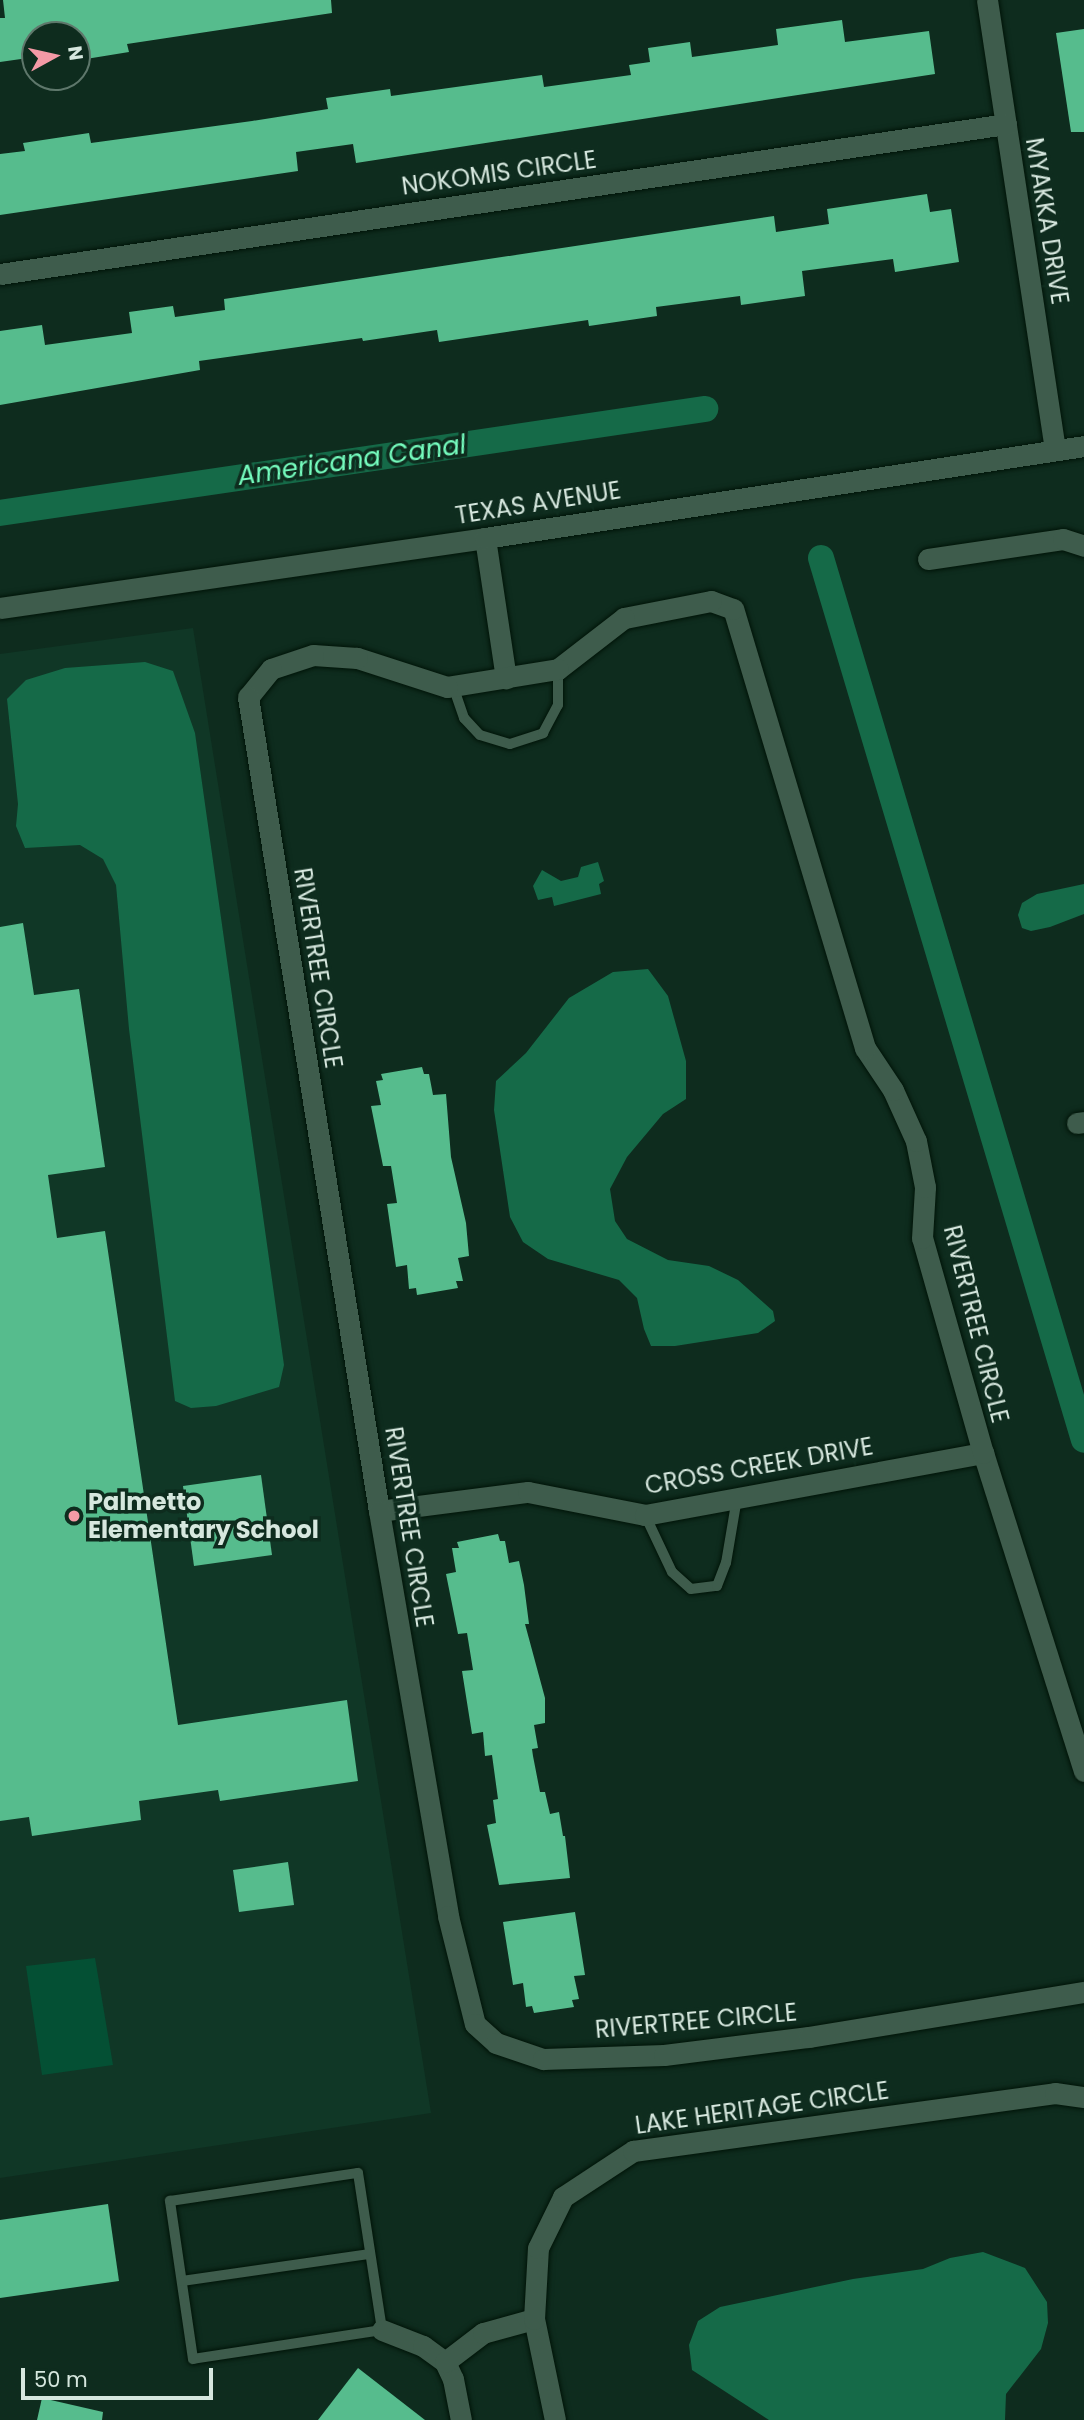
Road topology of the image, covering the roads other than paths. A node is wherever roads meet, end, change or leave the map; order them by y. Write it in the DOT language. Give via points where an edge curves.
graph roads {
  1 [pos="987,0"];
  2 [pos="1006,124"];
  3 [pos="0,274"];
  4 [pos="1084,446"];
  5 [pos="1055,450"];
  6 [pos="485,538"];
  7 [pos="1084,546"];
  8 [pos="928,559"];
  9 [pos="0,608"];
  10 [pos="558,669"];
  11 [pos="506,678"];
  12 [pos="453,686"];
  13 [pos="983,1453"];
  14 [pos="737,1498"];
  15 [pos="379,1511"];
  16 [pos="645,1515"];
  17 [pos="1084,1772"];
  18 [pos="1084,1992"];
  19 [pos="1084,2097"];
  20 [pos="370,2254"];
  21 [pos="182,2281"];
  22 [pos="534,2319"];
  23 [pos="382,2330"];
  24 [pos="445,2362"];
  25 [pos="461,2420"];
  26 [pos="555,2420"];
  1 -- 2 [label="street, MYAKKA DRIVE"];
  2 -- 3 [label="street, NOKOMIS CIRCLE"];
  2 -- 5 [label="street, MYAKKA DRIVE"];
  4 -- 5 [label="street, TEXAS AVENUE"];
  5 -- 6 [label="street, TEXAS AVENUE"];
  6 -- 9 [label="street, TEXAS AVENUE"];
  6 -- 11 [label="street"];
  7 -- 8 [label="street" via="1063,539"];
  10 -- 11 [label="street, RIVERTREE CIRCLE"];
  10 -- 12 [label="lane" via="558,705 543,733 510,744 480,735 464,718"];
  10 -- 13 [label="street, RIVERTREE CIRCLE" via="624,618 711,601 733,610 865,1048 893,1090 916,1141 925,1187 922,1238"];
  11 -- 12 [label="street, RIVERTREE CIRCLE"];
  12 -- 15 [label="street, RIVERTREE CIRCLE" via="357,658 313,656 271,669 248,696"];
  13 -- 14 [label="street, CROSS CREEK DRIVE"];
  13 -- 17 [label="street, RIVERTREE CIRCLE"];
  14 -- 16 [label="street, CROSS CREEK DRIVE"];
  14 -- 16 [label="lane" via="718,1586 691,1589 672,1572"];
  15 -- 16 [label="street, CROSS CREEK DRIVE" via="527,1492"];
  15 -- 18 [label="street, RIVERTREE CIRCLE" via="448,1916 475,2024 496,2043 543,2059 664,2055 809,2037"];
  19 -- 22 [label="street, LAKE HERITAGE CIRCLE" via="1055,2093 634,2151 564,2197 538,2248"];
  20 -- 21 [label="lane"];
  20 -- 21 [label="lane" via="358,2173 344,2175 170,2202"];
  20 -- 23 [label="lane"];
  21 -- 23 [label="lane" via="193,2359"];
  22 -- 24 [label="street" via="483,2333"];
  22 -- 26 [label="street, LAKE HERITAGE CIRCLE"];
  23 -- 24 [label="street" via="423,2346"];
  24 -- 25 [label="street"];
}
